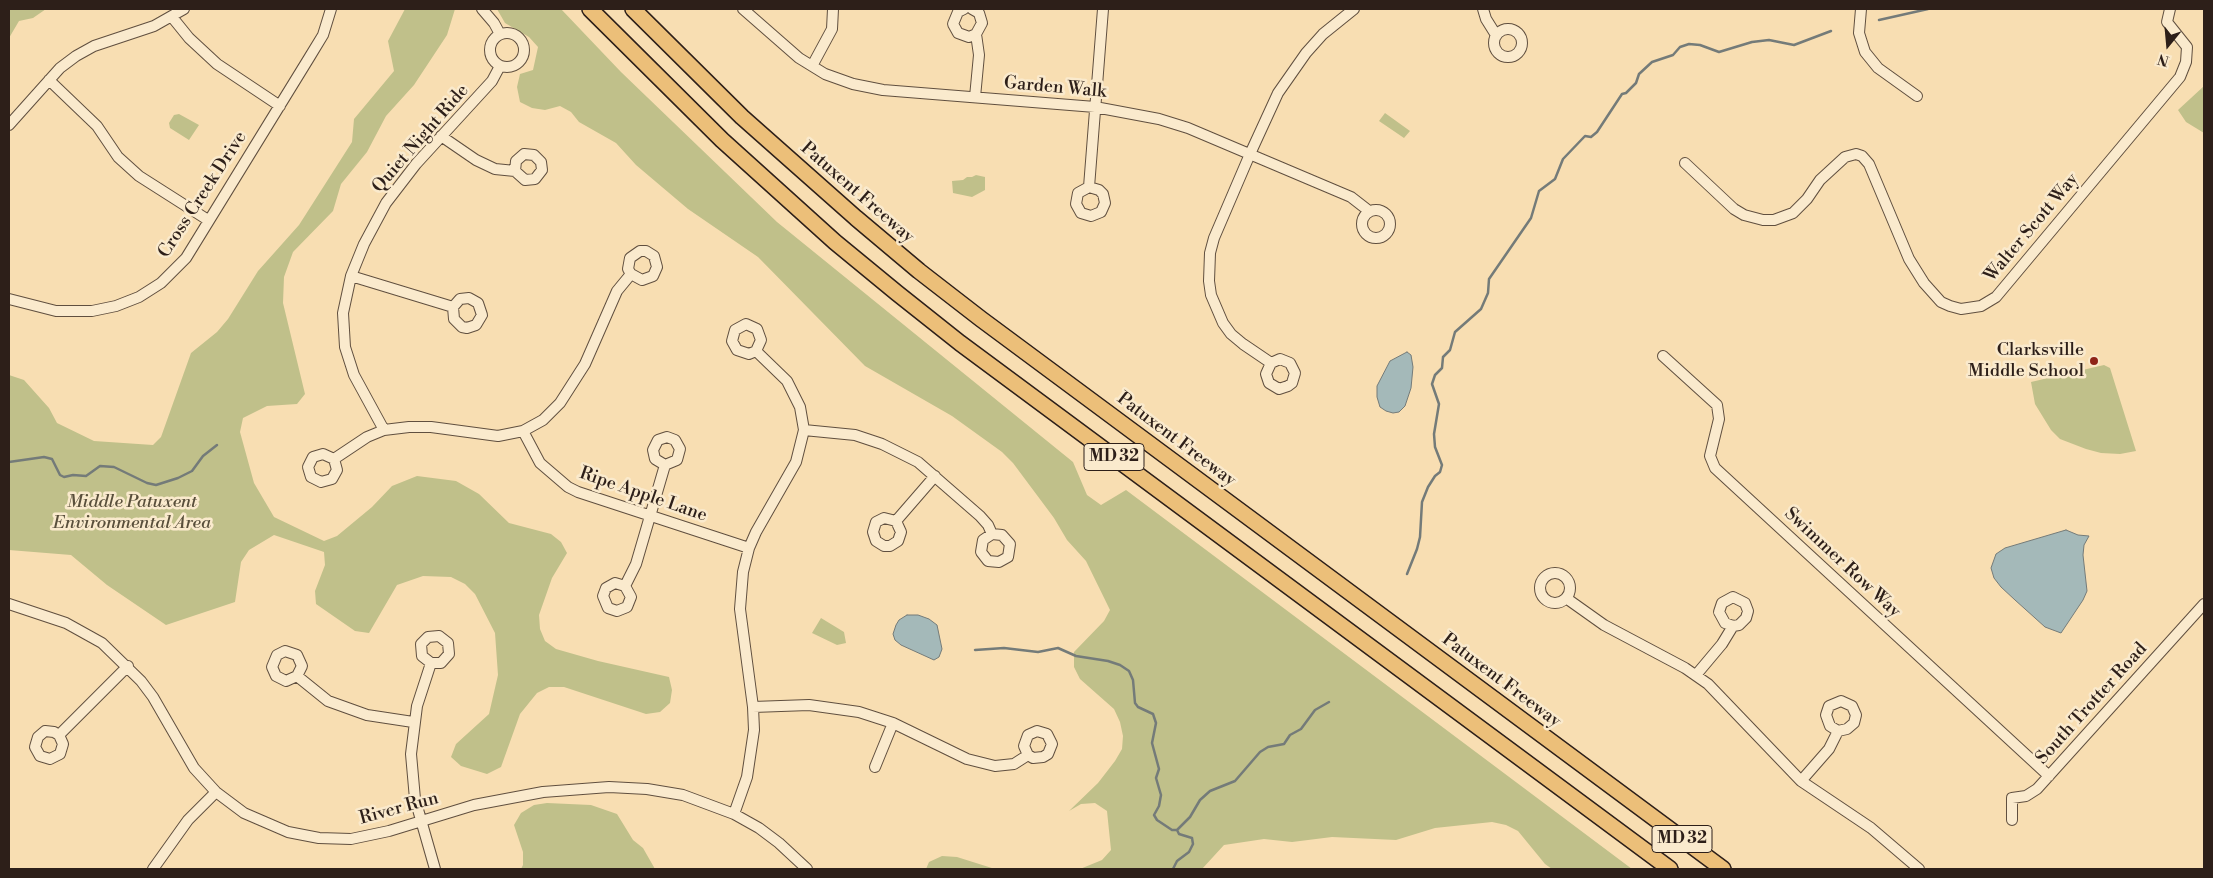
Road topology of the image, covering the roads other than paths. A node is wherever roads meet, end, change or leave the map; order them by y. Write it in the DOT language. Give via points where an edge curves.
graph roads {
  1 [pos="184,9"];
  2 [pos="331,9"];
  3 [pos="482,9"];
  4 [pos="590,9"];
  5 [pos="634,9"];
  6 [pos="743,9"];
  7 [pos="833,9"];
  8 [pos="964,9"];
  9 [pos="972,9"];
  10 [pos="1103,9"];
  11 [pos="1354,9"];
  12 [pos="1483,9"];
  13 [pos="1861,9"];
  14 [pos="2170,9"];
  15 [pos="172,17"];
  16 [pos="500,34"];
  17 [pos="976,34"];
  18 [pos="1496,35"];
  19 [pos="500,66"];
  20 [pos="812,66"];
  21 [pos="49,80"];
  22 [pos="1917,96"];
  23 [pos="975,98"];
  24 [pos="280,106"];
  25 [pos="1095,107"];
  26 [pos="9,125"];
  27 [pos="441,136"];
  28 [pos="1250,154"];
  29 [pos="1685,163"];
  30 [pos="515,171"];
  31 [pos="1090,187"];
  32 [pos="1369,211"];
  33 [pos="208,220"];
  34 [pos="631,274"];
  35 [pos="351,276"];
  36 [pos="9,300"];
  37 [pos="453,308"];
  38 [pos="756,351"];
  39 [pos="1663,356"];
  40 [pos="1271,363"];
  41 [pos="384,430"];
  42 [pos="804,430"];
  43 [pos="523,431"];
  44 [pos="334,459"];
  45 [pos="665,464"];
  46 [pos="935,476"];
  47 [pos="651,515"];
  48 [pos="896,521"];
  49 [pos="992,534"];
  50 [pos="749,548"];
  51 [pos="625,586"];
  52 [pos="1566,598"];
  53 [pos="9,604"];
  54 [pos="2204,604"];
  55 [pos="1732,626"];
  56 [pos="431,663"];
  57 [pos="128,666"];
  58 [pos="1696,675"];
  59 [pos="298,676"];
  60 [pos="754,707"];
  61 [pos="413,722"];
  62 [pos="893,724"];
  63 [pos="1838,731"];
  64 [pos="59,734"];
  65 [pos="1028,755"];
  66 [pos="874,767"];
  67 [pos="2049,776"];
  68 [pos="1801,780"];
  69 [pos="216,792"];
  70 [pos="734,814"];
  71 [pos="2012,820"];
  72 [pos="421,821"];
  73 [pos="153,869"];
  74 [pos="435,869"];
  75 [pos="807,869"];
  76 [pos="1670,869"];
  77 [pos="1723,869"];
  78 [pos="1919,869"];
  1 -- 15 [label="street"];
  2 -- 24 [label="street, Cross Creek Drive" via="323,34"];
  3 -- 16 [label="street"];
  4 -- 76 [label="highway, MD 32" via="722,140 897,293"];
  5 -- 77 [label="highway, Patuxent Freeway / MD 32" via="742,117 919,271"];
  6 -- 20 [label="street, Garden Walk"];
  7 -- 20 [label="street" via="832,29"];
  8 -- 17 [label="street" via="954,18 955,30 964,36"];
  9 -- 17 [label="street" via="982,18 981,29"];
  10 -- 25 [label="street"];
  11 -- 28 [label="street" via="1323,34 1291,73"];
  12 -- 18 [label="street"];
  13 -- 22 [label="street" via="1859,33 1865,52 1878,68"];
  14 -- 29 [label="street, Walter Scott Way" via="2168,22 2187,48 2180,77 1996,297 1981,306 1961,309 1950,306 1941,302 1924,284 1909,259 1869,164 1862,156 1845,157 1820,180 1793,213 1763,220 1734,210"];
  15 -- 21 [label="street" via="94,46 76,56"];
  15 -- 24 [label="street" via="217,64"];
  16 -- 19 [label="street" via="490,48 493,60"];
  16 -- 19 [label="street" via="517,36 524,51 518,63"];
  17 -- 23 [label="street" via="980,55"];
  19 -- 27 [label="street, Quiet Night Ride" via="492,82"];
  20 -- 23 [label="street, Garden Walk" via="861,86"];
  21 -- 26 [label="street"];
  21 -- 33 [label="street" via="97,126 118,157 139,176"];
  23 -- 25 [label="street, Garden Walk"];
  24 -- 33 [label="street, Cross Creek Drive"];
  25 -- 28 [label="street, Garden Walk" via="1159,119"];
  25 -- 31 [label="street"];
  27 -- 30 [label="street" via="487,166"];
  27 -- 35 [label="street, Quiet Night Ride" via="386,203"];
  28 -- 32 [label="street, Garden Walk" via="1351,198"];
  28 -- 40 [label="street" via="1214,238 1209,281 1215,306 1227,329"];
  33 -- 36 [label="street, Cross Creek Drive" via="174,272 139,297 92,311 56,311"];
  34 -- 43 [label="street" via="617,291 585,364 568,392 543,420"];
  35 -- 37 [label="street"];
  35 -- 41 [label="street, Quiet Night Ride" via="343,313 345,348 354,375"];
  38 -- 42 [label="street" via="792,388"];
  39 -- 67 [label="street, Swimmer Row Way" via="1718,405 1710,456 1715,468"];
  41 -- 43 [label="street" via="431,427 498,436"];
  41 -- 44 [label="street" via="366,437"];
  42 -- 46 [label="street" via="842,433 882,444 918,462"];
  42 -- 50 [label="street" via="796,462"];
  43 -- 47 [label="street, Ripe Apple Lane" via="540,463 568,487"];
  45 -- 47 [label="street"];
  46 -- 48 [label="street"];
  46 -- 49 [label="street" via="980,516"];
  47 -- 50 [label="street, Ripe Apple Lane"];
  47 -- 51 [label="street" via="636,564"];
  50 -- 60 [label="street" via="742,578 740,610"];
  52 -- 58 [label="street" via="1604,625"];
  53 -- 57 [label="street, River Run" via="47,615 85,632"];
  54 -- 67 [label="street, South Trotter Road"];
  55 -- 58 [label="street" via="1722,644"];
  56 -- 61 [label="street"];
  57 -- 64 [label="street"];
  57 -- 69 [label="street, River Run" via="153,697 194,768"];
  58 -- 68 [label="street" via="1722,696"];
  59 -- 61 [label="street" via="318,694 340,706 367,715"];
  60 -- 62 [label="street" via="825,706 859,712"];
  60 -- 70 [label="street" via="751,761"];
  61 -- 72 [label="street" via="412,784"];
  62 -- 65 [label="street" via="958,755 983,763 1005,766"];
  62 -- 66 [label="street"];
  63 -- 68 [label="street" via="1829,749"];
  67 -- 71 [label="street, South Trotter Road" via="2026,796 2012,798"];
  68 -- 78 [label="street" via="1872,828"];
  69 -- 72 [label="street, River Run" via="259,821 288,832 319,838 351,839"];
  69 -- 73 [label="street" via="188,820"];
  70 -- 72 [label="street, River Run" via="663,791 609,787 518,796"];
  70 -- 75 [label="street, River Run" via="759,828"];
  72 -- 74 [label="street"];
}
